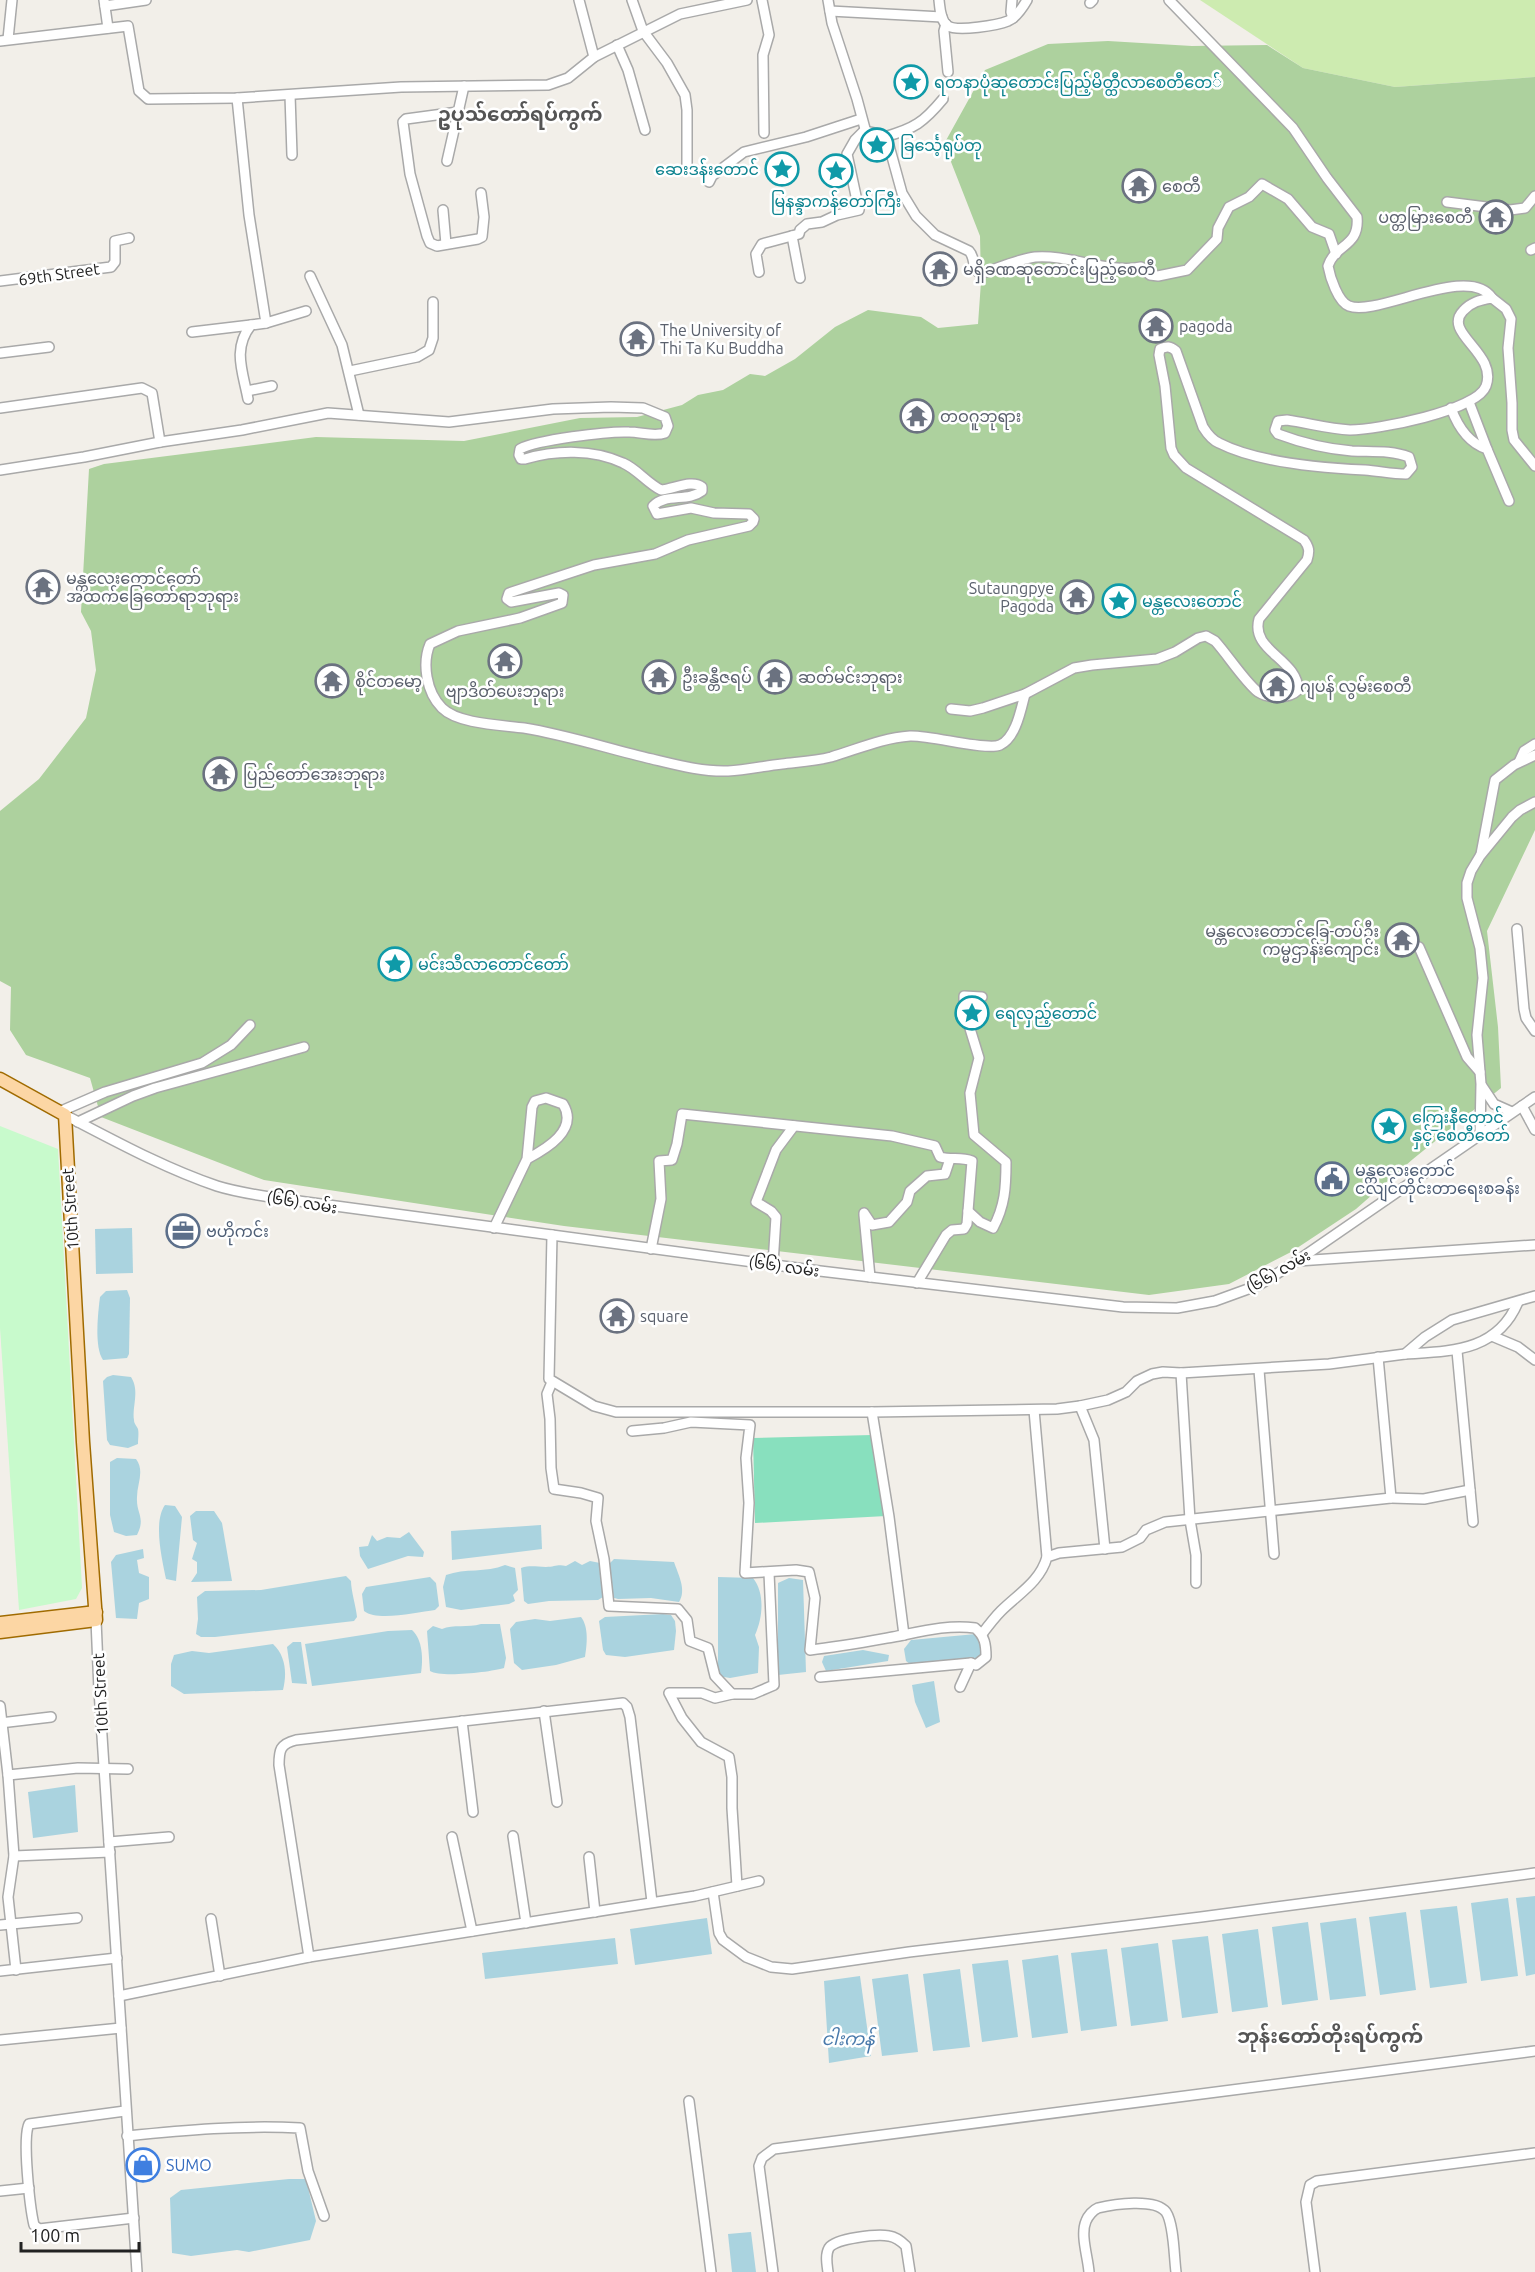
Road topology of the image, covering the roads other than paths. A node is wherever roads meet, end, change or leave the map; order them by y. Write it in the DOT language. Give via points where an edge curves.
graph roads {
  1 [pos="12,0"];
  2 [pos="146,0"];
  3 [pos="579,0"];
  4 [pos="632,0"];
  5 [pos="762,0"];
  6 [pos="828,0"];
  7 [pos="939,0"];
  8 [pos="1012,0"];
  9 [pos="1027,0"];
  10 [pos="1169,0"];
  11 [pos="742,1"];
  12 [pos="105,3"];
  13 [pos="830,10"];
  14 [pos="1013,18"];
  15 [pos="944,20"];
  16 [pos="108,28"];
  17 [pos="643,31"];
  18 [pos="4,40"];
  19 [pos="617,45"];
  20 [pos="594,57"];
  21 [pos="948,72"];
  22 [pos="464,86"];
  23 [pos="290,95"];
  24 [pos="237,98"];
  25 [pos="944,99"];
  26 [pos="458,112"];
  27 [pos="861,118"];
  28 [pos="645,130"];
  29 [pos="864,131"];
  30 [pos="764,133"];
  31 [pos="884,137"];
  32 [pos="871,151"];
  33 [pos="292,155"];
  34 [pos="447,161"];
  35 [pos="687,166"];
  36 [pos="710,182"];
  37 [pos="481,193"];
  38 [pos="1535,196"];
  39 [pos="1447,202"];
  40 [pos="443,210"];
  41 [pos="792,236"];
  42 [pos="129,238"];
  43 [pos="446,244"];
  44 [pos="1336,254"];
  45 [pos="759,272"];
  46 [pos="310,276"];
  47 [pos="800,278"];
  48 [pos="0,281"];
  49 [pos="1492,298"];
  50 [pos="433,302"];
  51 [pos="306,311"];
  52 [pos="266,323"];
  53 [pos="251,325"];
  54 [pos="192,332"];
  55 [pos="50,347"];
  56 [pos="0,353"];
  57 [pos="350,371"];
  58 [pos="272,386"];
  59 [pos="1469,402"];
  60 [pos="0,408"];
  61 [pos="1451,408"];
  62 [pos="359,415"];
  63 [pos="160,442"];
  64 [pos="1487,449"];
  65 [pos="1535,465"];
  66 [pos="0,470"];
  67 [pos="1509,501"];
  68 [pos="1025,694"];
  69 [pos="951,709"];
  70 [pos="1535,744"];
  71 [pos="1535,756"];
  72 [pos="1519,762"];
  73 [pos="1535,802"];
  74 [pos="1481,855"];
  75 [pos="1517,929"];
  76 [pos="1419,947"];
  77 [pos="982,997"];
  78 [pos="250,1025"];
  79 [pos="1535,1031"];
  80 [pos="304,1047"];
  81 [pos="1480,1072"];
  82 [pos="0,1079"];
  83 [pos="1481,1084"];
  84 [pos="1535,1097"];
  85 [pos="1522,1106"];
  86 [pos="1512,1112"];
  87 [pos="62,1114"];
  88 [pos="78,1122"];
  89 [pos="794,1126"];
  90 [pos="1535,1130"];
  91 [pos="1480,1135"];
  92 [pos="527,1159"];
  93 [pos="950,1159"];
  94 [pos="968,1211"];
  95 [pos="494,1228"];
  96 [pos="552,1235"];
  97 [pos="1535,1245"];
  98 [pos="651,1249"];
  99 [pos="1297,1261"];
  100 [pos="773,1264"];
  101 [pos="870,1277"];
  102 [pos="916,1283"];
  103 [pos="1535,1296"];
  104 [pos="1518,1302"];
  105 [pos="1492,1336"];
  106 [pos="1457,1351"];
  107 [pos="1405,1354"];
  108 [pos="1378,1358"];
  109 [pos="1535,1360"];
  110 [pos="1259,1370"];
  111 [pos="1181,1373"];
  112 [pos="552,1382"];
  113 [pos="1080,1406"];
  114 [pos="1034,1410"];
  115 [pos="872,1413"];
  116 [pos="632,1431"];
  117 [pos="1470,1490"];
  118 [pos="1391,1498"];
  119 [pos="1270,1509"];
  120 [pos="1190,1520"];
  121 [pos="1473,1521"];
  122 [pos="1105,1549"];
  123 [pos="1274,1554"];
  124 [pos="1047,1557"];
  125 [pos="769,1573"];
  126 [pos="1196,1583"];
  127 [pos="96,1616"];
  128 [pos="0,1623"];
  129 [pos="26,1624"];
  130 [pos="0,1632"];
  131 [pos="982,1634"];
  132 [pos="904,1635"];
  133 [pos="971,1663"];
  134 [pos="820,1677"];
  135 [pos="960,1687"];
  136 [pos="732,1694"];
  137 [pos="0,1706"];
  138 [pos="544,1711"];
  139 [pos="51,1718"];
  140 [pos="462,1721"];
  141 [pos="1,1723"];
  142 [pos="104,1768"];
  143 [pos="128,1769"];
  144 [pos="8,1775"];
  145 [pos="556,1802"];
  146 [pos="473,1812"];
  147 [pos="513,1836"];
  148 [pos="169,1837"];
  149 [pos="452,1837"];
  150 [pos="109,1842"];
  151 [pos="110,1852"];
  152 [pos="14,1856"];
  153 [pos="588,1857"];
  154 [pos="1535,1873"];
  155 [pos="759,1881"];
  156 [pos="737,1886"];
  157 [pos="713,1892"];
  158 [pos="652,1902"];
  159 [pos="595,1911"];
  160 [pos="77,1918"];
  161 [pos="211,1919"];
  162 [pos="526,1923"];
  163 [pos="11,1924"];
  164 [pos="0,1925"];
  165 [pos="472,1931"];
  166 [pos="117,1958"];
  167 [pos="309,1958"];
  168 [pos="16,1970"];
  169 [pos="0,1971"];
  170 [pos="220,1976"];
  171 [pos="119,1996"];
  172 [pos="121,2028"];
  173 [pos="0,2040"];
  174 [pos="1535,2051"];
  175 [pos="689,2101"];
  176 [pos="125,2111"];
  177 [pos="127,2136"];
  178 [pos="1535,2153"];
  179 [pos="30,2188"];
  180 [pos="0,2191"];
  181 [pos="324,2216"];
  182 [pos="134,2218"];
  183 [pos="137,2272"];
  184 [pos="711,2272"];
  185 [pos="773,2272"];
  186 [pos="828,2272"];
  187 [pos="910,2272"];
  188 [pos="1089,2272"];
  189 [pos="1176,2272"];
  190 [pos="1315,2272"];
  1 -- 18 [label="street"];
  2 -- 12 [label="street"];
  3 -- 20 [label="street"];
  4 -- 17 [label="street"];
  5 -- 30 [label="street" via="769,35 763,56"];
  6 -- 13 [label="street"];
  7 -- 15 [label="street"];
  8 -- 14 [label="street"];
  9 -- 14 [label="street"];
  10 -- 44 [label="street" via="1293,128 1352,208 1358,220 1355,235"];
  11 -- 17 [label="street" via="680,14"];
  12 -- 16 [label="street"];
  13 -- 15 [label="street"];
  13 -- 27 [label="street"];
  14 -- 15 [label="street" via="964,28 951,27"];
  15 -- 21 [label="street"];
  16 -- 18 [label="street"];
  16 -- 24 [label="street" via="128,26 142,96"];
  17 -- 19 [label="street"];
  17 -- 35 [label="street" via="685,95"];
  19 -- 20 [label="street"];
  19 -- 28 [label="street"];
  20 -- 22 [label="street" via="558,83"];
  22 -- 23 [label="street"];
  22 -- 26 [label="street"];
  23 -- 24 [label="street"];
  23 -- 33 [label="street"];
  24 -- 52 [label="street" via="249,215"];
  25 -- 31 [label="street" via="907,131"];
  26 -- 34 [label="street"];
  26 -- 43 [label="street" via="406,118 402,127 427,236 437,246"];
  27 -- 29 [label="street"];
  27 -- 36 [label="street" via="744,152 712,176"];
  29 -- 31 [label="street"];
  29 -- 32 [label="street"];
  29 -- 41 [label="street" via="847,154 859,210 807,224 800,234"];
  31 -- 44 [label="street" via="909,206 935,235 969,251 978,272 1037,257 1119,268 1142,267 1150,275 1158,276 1187,270 1217,239 1229,207 1262,184 1288,199 1312,227 1329,234"];
  37 -- 43 [label="street" via="482,237"];
  38 -- 39 [label="street" via="1526,208 1510,210"];
  40 -- 43 [label="street"];
  41 -- 45 [label="street" via="762,244 756,254"];
  41 -- 47 [label="street"];
  42 -- 48 [label="street, 69th Street" via="115,241 115,262 111,267"];
  44 -- 49 [label="street" via="1328,269 1347,306 1365,306 1447,288 1479,289"];
  46 -- 57 [label="street"];
  49 -- 59 [label="street" via="1470,303 1457,320 1459,329 1484,359 1488,372 1483,392"];
  49 -- 65 [label="street" via="1506,309 1511,319 1508,348 1514,440"];
  50 -- 57 [label="street" via="429,350 417,357"];
  51 -- 52 [label="street"];
  52 -- 53 [label="street"];
  53 -- 54 [label="street"];
  53 -- 58 [label="street" via="240,346 248,395"];
  55 -- 56 [label="street"];
  57 -- 62 [label="street"];
  59 -- 61 [label="street"];
  59 -- 64 [label="street"];
  60 -- 63 [label="street" via="142,388 152,393"];
  61 -- 64 [label="street" via="1471,441"];
  61 -- 68 [label="street" via="1409,422 1361,430 1287,420 1275,425 1278,434 1320,446 1409,457 1412,467 1406,474 1289,463 1226,446 1208,435 1176,351 1166,346 1161,349 1174,455 1186,468 1304,540 1309,547 1307,560 1257,625 1264,644 1296,676 1298,690 1280,697 1259,693 1215,641 1206,636 1164,657 1074,669"];
  62 -- 63 [label="street" via="328,413"];
  62 -- 68 [label="street" via="449,422 553,409 643,408 665,417 668,426 664,434 619,432 561,440 525,446 519,449 519,455 525,459 579,453 622,463 661,490 697,484 702,487 695,496 655,503 657,514 691,508 749,514 754,519 749,526 688,540 655,554 594,565 509,593 507,598 511,602 559,593 563,599 562,603 520,618 458,631 430,644 425,655 433,694 442,708 461,719 547,732 673,764 727,771 816,760 877,741 911,736 999,746 1011,735"];
  63 -- 66 [label="street"];
  64 -- 67 [label="street"];
  68 -- 69 [label="street" via="970,711"];
  70 -- 72 [label="street" via="1524,751"];
  71 -- 72 [label="street"];
  72 -- 74 [label="street" via="1495,780"];
  73 -- 74 [label="street" via="1512,817"];
  74 -- 81 [label="street" via="1467,883 1483,978 1477,1035"];
  75 -- 79 [label="street" via="1524,1010"];
  76 -- 81 [label="street" via="1467,1057"];
  77 -- 94 [label="street" via="964,996 964,1009 980,1058 970,1093 974,1135 1006,1162 1006,1193 993,1228"];
  78 -- 87 [label="street" via="231,1045 202,1063 115,1089"];
  80 -- 88 [label="street" via="133,1096"];
  81 -- 83 [label="street"];
  82 -- 87 [label="main road, (၆၆) လမ်း"];
  83 -- 86 [label="street" via="1494,1104"];
  83 -- 91 [label="street"];
  84 -- 85 [label="street, (၆၆) လမ်း"];
  85 -- 86 [label="street, (၆၆) လမ်း"];
  85 -- 90 [label="street"];
  86 -- 91 [label="street, (၆၆) လမ်း"];
  87 -- 88 [label="street, (၆၆) လမ်း"];
  87 -- 127 [label="main road, 10th Street"];
  88 -- 95 [label="street, (၆၆) လမ်း" via="139,1153 219,1186 319,1205"];
  89 -- 93 [label="street" via="892,1136 935,1146 940,1157"];
  89 -- 98 [label="street" via="682,1114 672,1160 659,1161 661,1199"];
  89 -- 100 [label="street" via="776,1150 756,1202 776,1217"];
  91 -- 99 [label="street, (၆၆) လမ်း"];
  92 -- 92 [label="street" via="529,1116 535,1101 546,1098 563,1104 567,1118 561,1134"];
  92 -- 95 [label="street"];
  93 -- 94 [label="street" via="963,1157 972,1161"];
  93 -- 101 [label="street" via="945,1174 927,1176 910,1191 907,1202 889,1222 872,1225 864,1213"];
  94 -- 102 [label="street" via="968,1224 946,1235"];
  95 -- 96 [label="street, (၆၆) လမ်း"];
  96 -- 98 [label="street, (၆၆) လမ်း"];
  96 -- 112 [label="street"];
  97 -- 99 [label="street"];
  98 -- 100 [label="street, (၆၆) လမ်း"];
  99 -- 102 [label="street, (၆၆) လမ်း" via="1248,1290 1177,1308 1123,1307"];
  100 -- 101 [label="street, (၆၆) လမ်း"];
  101 -- 102 [label="street, (၆၆) လမ်း"];
  103 -- 104 [label="street"];
  104 -- 105 [label="street" via="1512,1316"];
  104 -- 107 [label="street" via="1452,1320"];
  105 -- 106 [label="street"];
  105 -- 109 [label="street" via="1518,1347"];
  106 -- 107 [label="street"];
  106 -- 117 [label="street"];
  107 -- 108 [label="street"];
  108 -- 110 [label="street"];
  108 -- 118 [label="street"];
  110 -- 111 [label="street"];
  110 -- 119 [label="street"];
  111 -- 113 [label="street" via="1152,1374 1126,1392"];
  111 -- 120 [label="street"];
  112 -- 115 [label="street" via="594,1406 616,1412"];
  112 -- 136 [label="street" via="547,1394 554,1488 598,1498 596,1521 609,1606 678,1609 687,1620 690,1641 708,1648 715,1676"];
  113 -- 114 [label="street"];
  113 -- 122 [label="street" via="1094,1440"];
  114 -- 115 [label="street"];
  114 -- 124 [label="street"];
  115 -- 132 [label="street"];
  116 -- 125 [label="street" via="691,1422 750,1425 745,1573"];
  117 -- 118 [label="street" via="1438,1498"];
  117 -- 121 [label="street"];
  118 -- 119 [label="street"];
  119 -- 120 [label="street"];
  119 -- 123 [label="street"];
  120 -- 122 [label="street" via="1165,1522 1146,1530 1132,1543"];
  120 -- 126 [label="street"];
  122 -- 124 [label="street"];
  124 -- 131 [label="street" via="1027,1589"];
  125 -- 132 [label="street" via="809,1572 815,1598 810,1650"];
  125 -- 136 [label="street" via="774,1685 753,1694"];
  127 -- 129 [label="main road"];
  127 -- 142 [label="street, 10th Street"];
  128 -- 129 [label="main road"];
  129 -- 130 [label="main road"];
  131 -- 132 [label="street" via="970,1627"];
  131 -- 133 [label="street" via="986,1657 976,1665"];
  133 -- 134 [label="street"];
  133 -- 135 [label="street"];
  136 -- 156 [label="street" via="715,1698 702,1693 669,1693 681,1718 701,1742 729,1757"];
  137 -- 141 [label="street"];
  138 -- 140 [label="street"];
  138 -- 145 [label="street"];
  138 -- 158 [label="street" via="626,1704"];
  139 -- 141 [label="street"];
  140 -- 146 [label="street"];
  140 -- 167 [label="street" via="296,1740 280,1748 279,1765"];
  141 -- 144 [label="street"];
  142 -- 143 [label="street"];
  142 -- 144 [label="street"];
  142 -- 150 [label="street, 10th Street"];
  144 -- 152 [label="street"];
  147 -- 162 [label="street"];
  148 -- 150 [label="street"];
  149 -- 165 [label="street"];
  150 -- 151 [label="street, 10th Street"];
  151 -- 152 [label="street"];
  151 -- 166 [label="street, 10th Street"];
  152 -- 163 [label="street" via="8,1891"];
  153 -- 159 [label="street"];
  154 -- 157 [label="street" via="792,1969 746,1957 723,1940"];
  155 -- 156 [label="street"];
  156 -- 157 [label="street"];
  157 -- 158 [label="street"];
  158 -- 159 [label="street"];
  159 -- 162 [label="street"];
  160 -- 163 [label="street"];
  161 -- 170 [label="street"];
  162 -- 165 [label="street"];
  163 -- 164 [label="street"];
  163 -- 168 [label="street"];
  165 -- 167 [label="street"];
  166 -- 168 [label="street"];
  166 -- 171 [label="street, 10th Street"];
  167 -- 170 [label="street"];
  168 -- 169 [label="street"];
  170 -- 171 [label="street"];
  171 -- 172 [label="street, 10th Street"];
  172 -- 173 [label="street"];
  172 -- 176 [label="street, 10th Street"];
  174 -- 185 [label="street" via="774,2149 762,2158 759,2166"];
  175 -- 184 [label="street"];
  176 -- 177 [label="street, 10th Street"];
  176 -- 179 [label="street" via="29,2124 26,2135"];
  177 -- 181 [label="street" via="194,2129 300,2128 308,2171"];
  177 -- 182 [label="street, 10th Street"];
  178 -- 190 [label="street" via="1317,2181 1310,2185 1306,2202"];
  179 -- 180 [label="street"];
  179 -- 182 [label="street" via="34,2225 39,2229"];
  182 -- 183 [label="street, 10th Street"];
  186 -- 187 [label="street" via="826,2255 833,2243 885,2236 906,2246"];
  188 -- 189 [label="street" via="1086,2218 1096,2209 1148,2202 1167,2214"];
}
